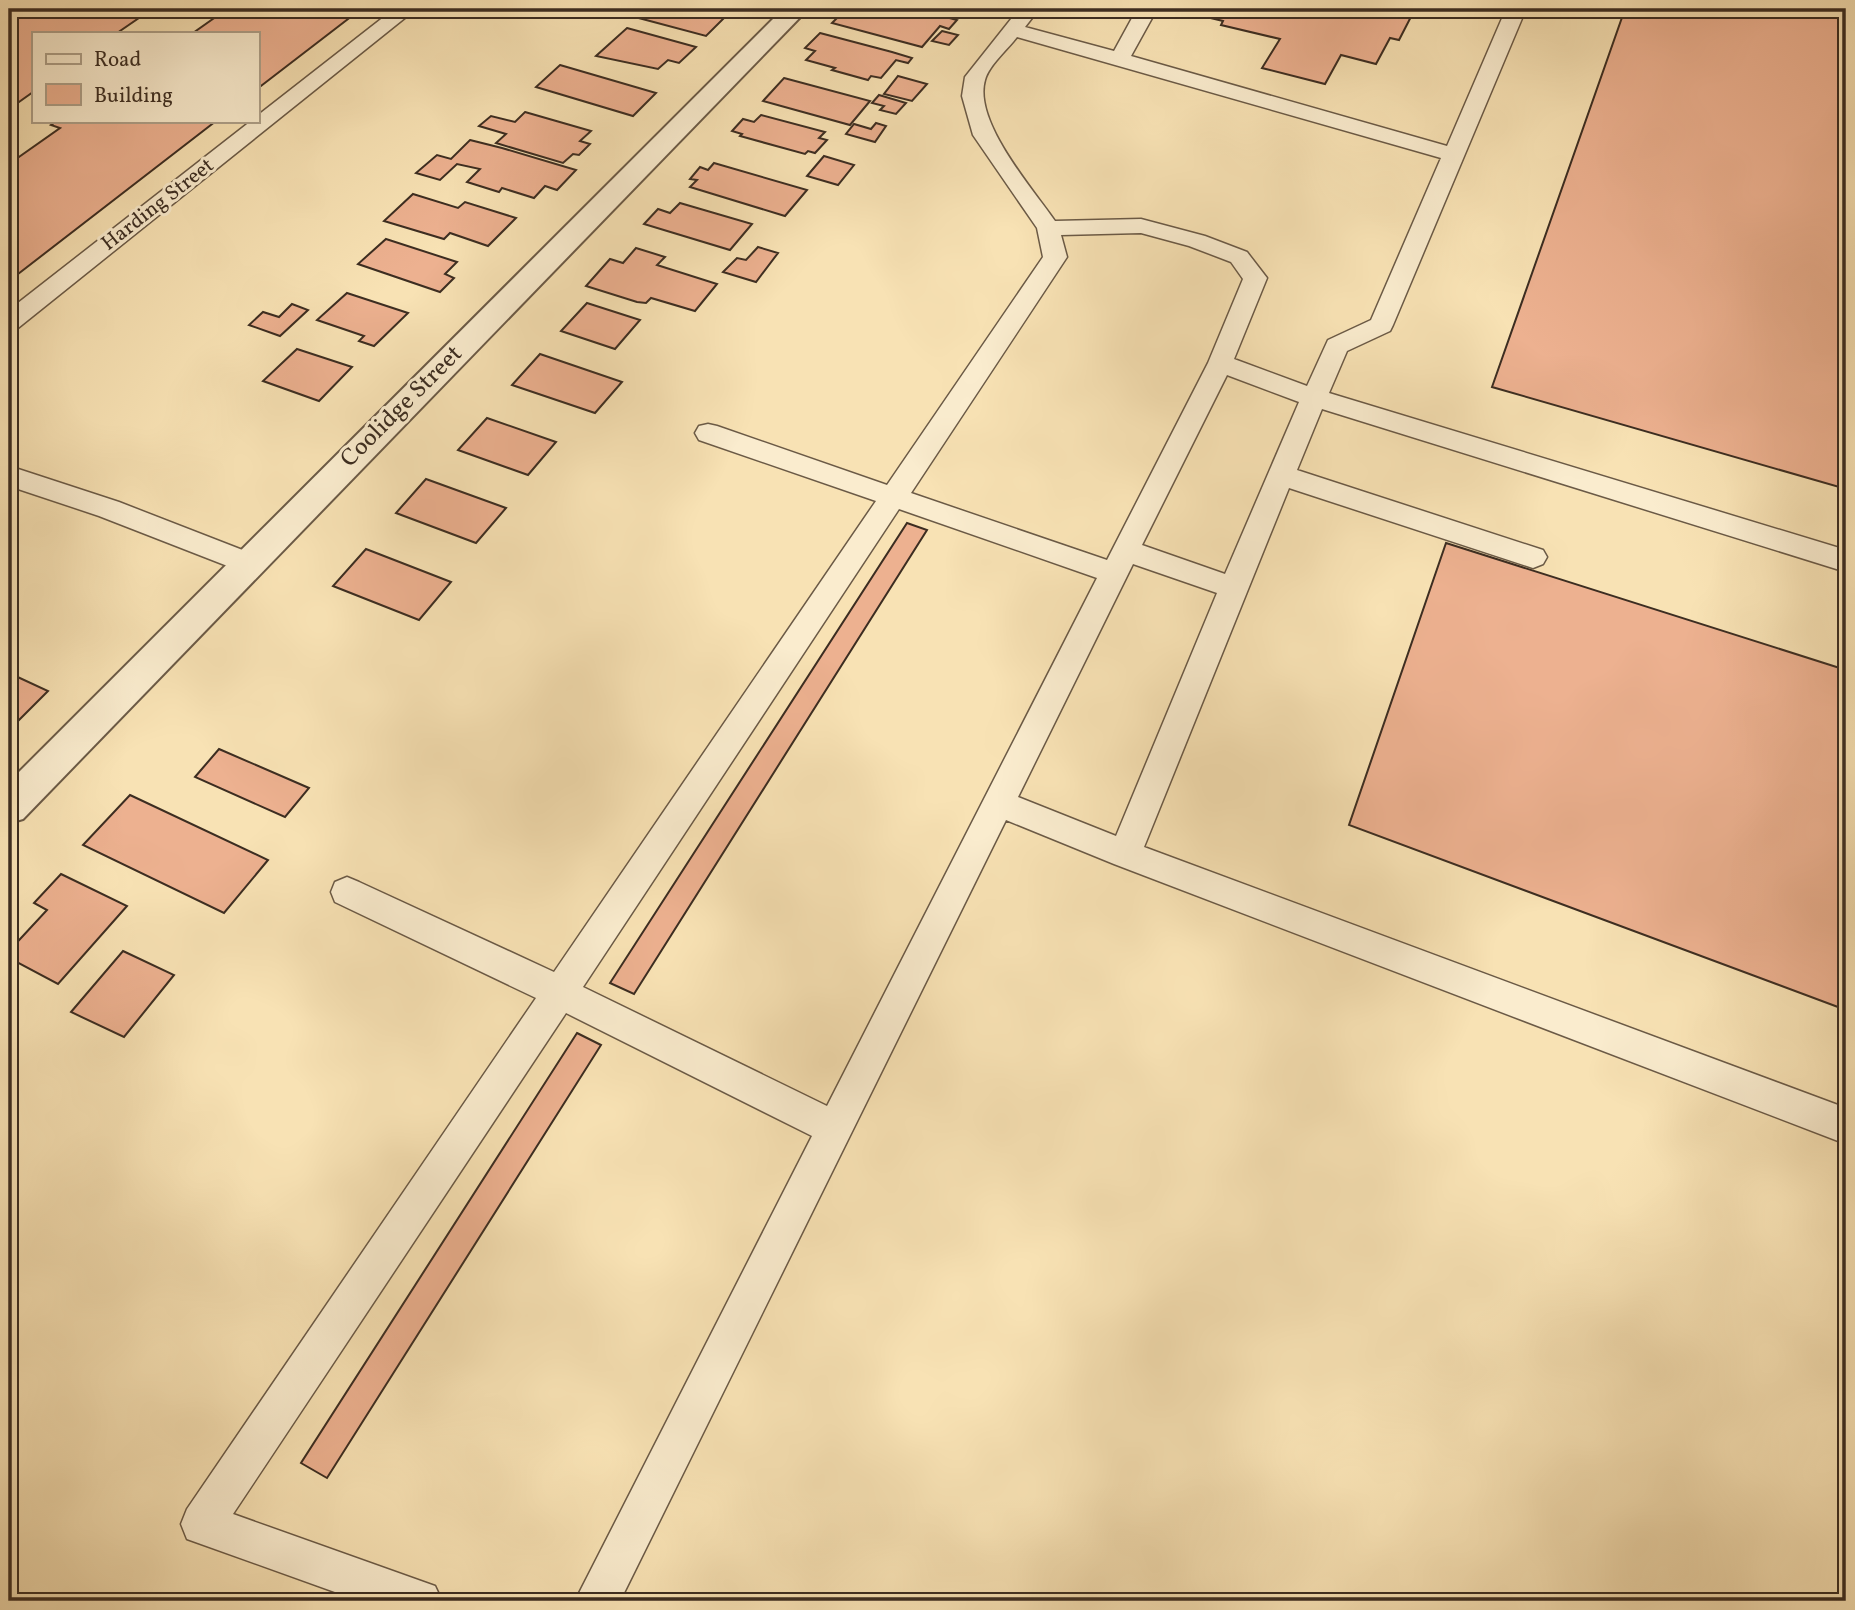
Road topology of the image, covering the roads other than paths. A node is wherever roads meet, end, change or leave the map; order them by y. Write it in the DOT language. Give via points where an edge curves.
graph roads {
  1 [pos="406,9"];
  2 [pos="796,9"];
  3 [pos="1147,9"];
  4 [pos="1516,9"];
  5 [pos="1021,19"];
  6 [pos="1119,60"];
  7 [pos="1455,155"];
  8 [pos="1048,228"];
  9 [pos="9,323"];
  10 [pos="1220,363"];
  11 [pos="1314,398"];
  12 [pos="708,433"];
  13 [pos="1281,475"];
  14 [pos="9,476"];
  15 [pos="893,497"];
  16 [pos="1533,557"];
  17 [pos="1120,561"];
  18 [pos="1846,561"];
  19 [pos="248,563"];
  20 [pos="1233,588"];
  21 [pos="998,803"];
  22 [pos="9,807"];
  23 [pos="1125,854"];
  24 [pos="347,892"];
  25 [pos="560,992"];
  26 [pos="1846,1126"];
  27 [pos="835,1129"];
  28 [pos="420,1601"];
  29 [pos="597,1601"];
  1 -- 9 [label="lane, Harding Street"];
  2 -- 19 [label="street, Coolidge Street"];
  3 -- 6 [label="lane"];
  4 -- 7 [label="lane"];
  5 -- 6 [label="lane"];
  5 -- 8 [label="lane" via="975,77 973,96 984,135"];
  6 -- 7 [label="lane"];
  7 -- 11 [label="lane" via="1381,325 1337,346"];
  8 -- 10 [label="lane" via="1141,226 1239,257 1255,278"];
  8 -- 15 [label="lane" via="1055,257"];
  10 -- 11 [label="lane"];
  10 -- 17 [label="lane"];
  11 -- 13 [label="lane"];
  11 -- 18 [label="lane"];
  12 -- 15 [label="lane"];
  13 -- 16 [label="lane"];
  13 -- 20 [label="lane"];
  14 -- 19 [label="lane"];
  15 -- 17 [label="lane"];
  15 -- 25 [label="lane"];
  17 -- 20 [label="lane"];
  17 -- 21 [label="lane"];
  19 -- 22 [label="street, Coolidge Street"];
  20 -- 23 [label="lane"];
  21 -- 23 [label="lane"];
  21 -- 27 [label="lane"];
  23 -- 26 [label="lane"];
  24 -- 25 [label="lane"];
  25 -- 27 [label="lane"];
  25 -- 28 [label="lane" via="202,1524"];
  27 -- 29 [label="lane"];
}
